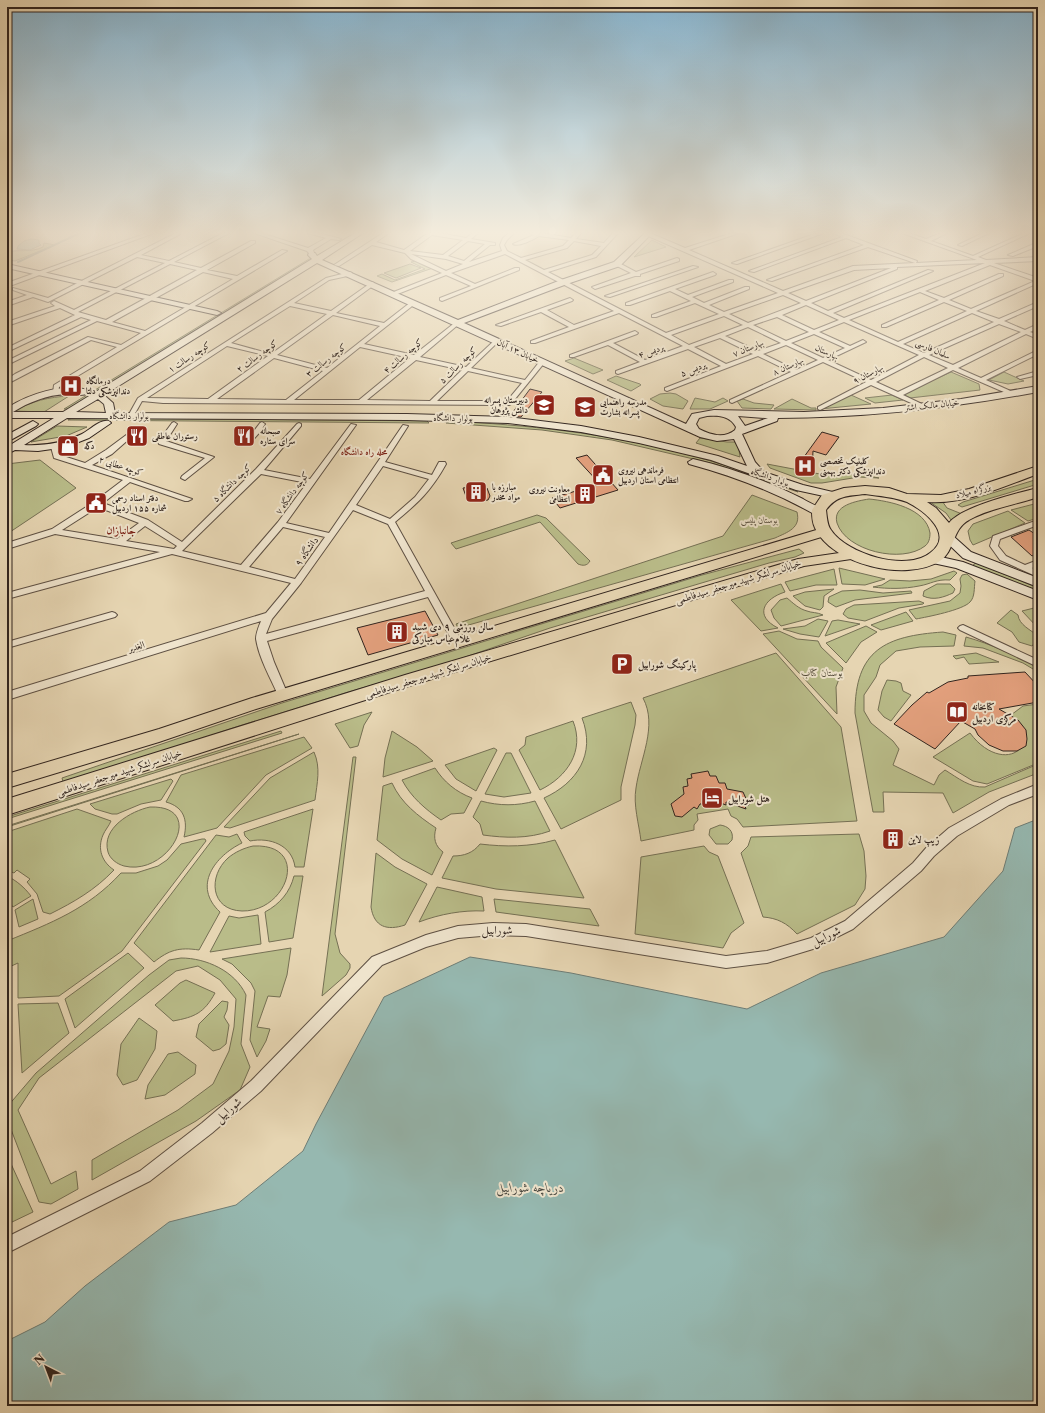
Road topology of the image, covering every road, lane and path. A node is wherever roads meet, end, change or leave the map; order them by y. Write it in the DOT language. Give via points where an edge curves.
graph roads {
  1 [pos="21,299"];
  2 [pos="43,299"];
  3 [pos="60,299"];
  4 [pos="101,299"];
  5 [pos="149,299"];
  6 [pos="155,299"];
  7 [pos="202,299"];
  8 [pos="241,299"];
  9 [pos="242,299"];
  10 [pos="298,299"];
  11 [pos="351,299"];
  12 [pos="404,299"];
  13 [pos="520,299"];
  14 [pos="596,299"];
  15 [pos="642,299"];
  16 [pos="691,299"];
  17 [pos="719,299"];
  18 [pos="766,299"];
  19 [pos="795,299"];
  20 [pos="819,299"];
  21 [pos="862,299"];
  22 [pos="900,299"];
  23 [pos="997,299"];
  24 [pos="570,300"];
  25 [pos="944,300"];
  26 [pos="695,301"];
  27 [pos="54,303"];
  28 [pos="413,303"];
  29 [pos="7,304"];
  30 [pos="290,304"];
  31 [pos="628,304"];
  32 [pos="806,304"];
  33 [pos="1038,304"];
  34 [pos="704,305"];
  35 [pos="189,307"];
  36 [pos="542,310"];
  37 [pos="619,311"];
  38 [pos="971,311"];
  39 [pos="77,313"];
  40 [pos="217,313"];
  41 [pos="331,313"];
  42 [pos="828,313"];
  43 [pos="725,314"];
  44 [pos="777,315"];
  45 [pos="654,316"];
  46 [pos="96,319"];
  47 [pos="844,320"];
  48 [pos="107,322"];
  49 [pos="999,322"];
  50 [pos="457,323"];
  51 [pos="7,324"];
  52 [pos="385,325"];
  53 [pos="499,325"];
  54 [pos="748,325"];
  55 [pos="884,326"];
  56 [pos="1038,326"];
  57 [pos="573,327"];
  58 [pos="813,331"];
  59 [pos="1026,332"];
  60 [pos="146,333"];
  61 [pos="635,333"];
  62 [pos="666,336"];
  63 [pos="721,336"];
  64 [pos="1038,337"];
  65 [pos="496,341"];
  66 [pos="533,342"];
  67 [pos="785,342"];
  68 [pos="863,342"];
  69 [pos="609,343"];
  70 [pos="226,344"];
  71 [pos="898,344"];
  72 [pos="359,345"];
  73 [pos="122,347"];
  74 [pos="689,347"];
  75 [pos="850,348"];
  76 [pos="7,350"];
  77 [pos="1038,352"];
  78 [pos="756,354"];
  79 [pos="924,355"];
  80 [pos="273,356"];
  81 [pos="572,356"];
  82 [pos="415,358"];
  83 [pos="822,360"];
  84 [pos="137,361"];
  85 [pos="542,362"];
  86 [pos="644,362"];
  87 [pos="7,363"];
  88 [pos="726,366"];
  89 [pos="952,368"];
  90 [pos="467,369"];
  91 [pos="328,370"];
  92 [pos="618,372"];
  93 [pos="796,372"];
  94 [pos="1038,373"];
  95 [pos="1020,378"];
  96 [pos="981,380"];
  97 [pos="7,382"];
  98 [pos="527,382"];
  99 [pos="871,383"];
  100 [pos="667,389"];
  101 [pos="1038,389"];
  102 [pos="91,392"];
  103 [pos="56,393"];
  104 [pos="1013,394"];
  105 [pos="898,395"];
  106 [pos="140,399"];
  107 [pos="210,401"];
  108 [pos="288,401"];
  109 [pos="732,401"];
  110 [pos="361,402"];
  111 [pos="432,402"];
  112 [pos="922,406"];
  113 [pos="648,410"];
  114 [pos="7,412"];
  115 [pos="717,412"];
  116 [pos="822,412"];
  117 [pos="701,414"];
  118 [pos="7,415"];
  119 [pos="64,416"];
  120 [pos="131,416"];
  121 [pos="50,419"];
  122 [pos="108,419"];
  123 [pos="7,422"];
  124 [pos="36,422"];
  125 [pos="433,422"];
  126 [pos="174,424"];
  127 [pos="262,424"];
  128 [pos="299,425"];
  129 [pos="353,425"];
  130 [pos="405,426"];
  131 [pos="135,431"];
  132 [pos="696,432"];
  133 [pos="739,432"];
  134 [pos="248,440"];
  135 [pos="9,446"];
  136 [pos="55,447"];
  137 [pos="671,448"];
  138 [pos="381,464"];
  139 [pos="442,464"];
  140 [pos="86,465"];
  141 [pos="1038,470"];
  142 [pos="259,471"];
  143 [pos="761,474"];
  144 [pos="185,478"];
  145 [pos="434,478"];
  146 [pos="129,480"];
  147 [pos="312,482"];
  148 [pos="800,488"];
  149 [pos="1038,492"];
  150 [pos="833,495"];
  151 [pos="791,496"];
  152 [pos="905,496"];
  153 [pos="954,496"];
  154 [pos="188,499"];
  155 [pos="97,504"];
  156 [pos="351,506"];
  157 [pos="818,512"];
  158 [pos="977,512"];
  159 [pos="145,522"];
  160 [pos="391,522"];
  161 [pos="1038,522"];
  162 [pos="281,524"];
  163 [pos="55,531"];
  164 [pos="824,532"];
  165 [pos="330,536"];
  166 [pos="948,538"];
  167 [pos="119,542"];
  168 [pos="786,543"];
  169 [pos="7,545"];
  170 [pos="183,546"];
  171 [pos="174,552"];
  172 [pos="853,554"];
  173 [pos="932,559"];
  174 [pos="963,560"];
  175 [pos="803,562"];
  176 [pos="1038,563"];
  177 [pos="1024,568"];
  178 [pos="243,569"];
  179 [pos="1038,574"];
  180 [pos="297,582"];
  181 [pos="1038,583"];
  182 [pos="430,593"];
  183 [pos="7,596"];
  184 [pos="1038,596"];
  185 [pos="112,615"];
  186 [pos="270,615"];
  187 [pos="964,628"];
  188 [pos="261,639"];
  189 [pos="457,642"];
  190 [pos="7,645"];
  191 [pos="1038,664"];
  192 [pos="283,695"];
  193 [pos="7,696"];
  194 [pos="40,772"];
  195 [pos="7,781"];
  196 [pos="1038,789"];
  197 [pos="38,798"];
  198 [pos="7,808"];
  199 [pos="7,1245"];
  1 -- 29 [label="street"];
  2 -- 27 [label="street"];
  3 -- 27 [label="street"];
  4 -- 39 [label="street"];
  5 -- 48 [label="street"];
  6 -- 35 [label="main road"];
  7 -- 35 [label="street"];
  8 -- 40 [label="main road"];
  9 -- 102 [label="main road"];
  10 -- 30 [label="street, کوچه رسالت ۱"];
  11 -- 41 [label="street, کوچه رسالت ۲"];
  12 -- 28 [label="main road, خیابان ۱۳ آبان"];
  13 -- 50 [label="main road"];
  14 -- 37 [label="street"];
  15 -- 31 [label="street"];
  16 -- 26 [label="street, بهارستان"];
  17 -- 34 [label="street"];
  18 -- 43 [label="street"];
  19 -- 32 [label="street, سلمان فارسی"];
  20 -- 32 [label="street, پردیس ۴"];
  21 -- 42 [label="street"];
  22 -- 47 [label="street, بهارستان ۷"];
  23 -- 38 [label="street"];
  24 -- 36 [label="street"];
  25 -- 38 [label="street"];
  25 -- 55 [label="street"];
  26 -- 34 [label="street, بهارستان"];
  26 -- 45 [label="street"];
  27 -- 39 [label="street"];
  27 -- 51 [label="street"];
  28 -- 50 [label="main road, خیابان ۱۳ آبان"];
  28 -- 52 [label="street, کوچه رسالت ۳"];
  30 -- 41 [label="street"];
  30 -- 70 [label="street, کوچه رسالت ۱"];
  32 -- 42 [label="street, سلمان فارسی"];
  32 -- 44 [label="street, پردیس ۴"];
  33 -- 49 [label="street, بهارستان ۹"];
  34 -- 43 [label="street, بهارستان"];
  35 -- 40 [label="main road"];
  35 -- 60 [label="street"];
  36 -- 53 [label="street"];
  36 -- 57 [label="street"];
  37 -- 57 [label="street"];
  37 -- 62 [label="street"];
  38 -- 49 [label="street"];
  38 -- 71 [label="street"];
  39 -- 46 [label="street"];
  39 -- 76 [label="street"];
  40 -- 84 [label="main road"];
  41 -- 52 [label="street"];
  41 -- 80 [label="street, کوچه رسالت ۲"];
  42 -- 47 [label="street, سلمان فارسی"];
  43 -- 54 [label="street, بهارستان"];
  43 -- 62 [label="street"];
  44 -- 54 [label="street, پردیس ۴"];
  44 -- 58 [label="street"];
  46 -- 48 [label="street"];
  46 -- 87 [label="street"];
  47 -- 58 [label="street, بهارستان ۷"];
  47 -- 71 [label="street, سلمان فارسی"];
  48 -- 60 [label="street"];
  49 -- 59 [label="street"];
  49 -- 79 [label="street, بهارستان ۹"];
  50 -- 65 [label="main road, خیابان ۱۳ آبان"];
  50 -- 82 [label="street, کوچه رسالت ۴"];
  52 -- 72 [label="street, کوچه رسالت ۳"];
  54 -- 63 [label="street, پردیس ۴"];
  54 -- 67 [label="street, بهارستان"];
  56 -- 59 [label="street"];
  57 -- 66 [label="street"];
  58 -- 67 [label="street, بهارستان ۷"];
  58 -- 75 [label="street"];
  59 -- 64 [label="street"];
  59 -- 89 [label="street"];
  60 -- 73 [label="street"];
  61 -- 69 [label="street"];
  62 -- 74 [label="street"];
  63 -- 74 [label="street, پردیس ۴"];
  63 -- 78 [label="street"];
  65 -- 85 [label="main road, خیابان ۱۳ آبان"];
  65 -- 90 [label="street, کوچه رسالت ۵"];
  67 -- 78 [label="street, بهارستان ۷"];
  67 -- 83 [label="street, بهارستان"];
  68 -- 75 [label="street, بهارستان ۸"];
  69 -- 81 [label="street"];
  69 -- 86 [label="street"];
  70 -- 80 [label="street"];
  70 -- 106 [label="street, کوچه رسالت ۱"];
  71 -- 79 [label="street, سلمان فارسی"];
  72 -- 82 [label="street"];
  72 -- 91 [label="street, کوچه رسالت ۳"];
  73 -- 97 [label="street" via="90,338"];
  73 -- 103 [label="street" via="56,386"];
  74 -- 86 [label="street, پردیس ۴"];
  74 -- 88 [label="street"];
  75 -- 83 [label="street, بهارستان ۸"];
  77 -- 96 [label="street"];
  78 -- 88 [label="street, بهارستان ۷"];
  78 -- 93 [label="street"];
  79 -- 89 [label="street, سلمان فارسی"];
  79 -- 99 [label="street, بهارستان ۹"];
  80 -- 91 [label="street"];
  80 -- 107 [label="street, کوچه رسالت ۲"];
  82 -- 90 [label="street"];
  82 -- 110 [label="street, کوچه رسالت ۴"];
  83 -- 93 [label="street, بهارستان ۸"];
  83 -- 99 [label="street, بهارستان"];
  85 -- 98 [label="street"];
  85 -- 113 [label="main road, خیابان ۱۳ آبان"];
  86 -- 92 [label="street, پردیس ۴"];
  88 -- 100 [label="street, پردیس ۵"];
  89 -- 96 [label="street, سلمان فارسی"];
  89 -- 105 [label="street"];
  90 -- 98 [label="street"];
  90 -- 111 [label="street, کوچه رسالت ۵"];
  91 -- 108 [label="street, کوچه رسالت ۳"];
  93 -- 109 [label="street, بهارستان ۸"];
  94 -- 95 [label="street"];
  96 -- 104 [label="street, سلمان فارسی"];
  98 -- 111 [label="street" via="509,403"];
  99 -- 105 [label="street, بهارستان"];
  99 -- 116 [label="street, بهارستان ۹"];
  101 -- 104 [label="main road, خیابان مالک اشتر"];
  102 -- 103 [label="main road"];
  102 -- 119 [label="main road"];
  102 -- 121 [label="main road"];
  102 -- 122 [label="main road" via="109,402 112,408"];
  103 -- 114 [label="main road" via="25,402"];
  104 -- 112 [label="main road, خیابان مالک اشتر"];
  105 -- 112 [label="street, بهارستان"];
  106 -- 107 [label="street"];
  106 -- 120 [label="street"];
  107 -- 108 [label="street"];
  108 -- 110 [label="street"];
  110 -- 111 [label="street"];
  112 -- 116 [label="main road, خیابان مالک اشتر"];
  113 -- 117 [label="main road, خیابان ۱۳ آبان" via="671,414"];
  113 -- 132 [label="main road, خیابان ۱۳ آبان"];
  115 -- 116 [label="main road, خیابان مالک اشتر" via="751,415"];
  115 -- 117 [label="main road, خیابان ۱۳ آبان"];
  115 -- 133 [label="main road" via="736,419 741,427"];
  116 -- 133 [label="main road, خیابان مالک اشتر" via="815,419 766,421"];
  117 -- 132 [label="main road" via="692,420 691,424"];
  118 -- 121 [label="main road"];
  119 -- 121 [label="main road"];
  119 -- 122 [label="main road, بولوار دانشگاه"];
  120 -- 122 [label="main road, بولوار دانشگاه"];
  120 -- 125 [label="main road, بولوار دانشگاه"];
  121 -- 122 [label="main road, بولوار دانشگاه"];
  121 -- 124 [label="main road"];
  121 -- 135 [label="main road"];
  122 -- 126 [label="main road, بولوار دانشگاه"];
  122 -- 136 [label="main road" via="85,437"];
  123 -- 124 [label="main road"];
  124 -- 135 [label="main road"];
  125 -- 130 [label="main road, بولوار دانشگاه"];
  125 -- 137 [label="main road, بولوار دانشگاه" via="508,420 632,438"];
  125 -- 151 [label="main road, بولوار دانشگاه" via="526,431 634,448 708,466"];
  126 -- 127 [label="main road, بولوار دانشگاه"];
  126 -- 144 [label="street" via="162,442 210,457"];
  127 -- 128 [label="main road, بولوار دانشگاه"];
  127 -- 134 [label="street" via="258,432"];
  128 -- 129 [label="main road, بولوار دانشگاه"];
  128 -- 142 [label="street, کوچه دانشگاه ۵"];
  129 -- 130 [label="main road, بولوار دانشگاه"];
  129 -- 147 [label="street, کوچه دانشگاه ۷"];
  130 -- 138 [label="street, دانشگاه ۹"];
  131 -- 140 [label="street" via="110,452"];
  132 -- 133 [label="main road, خیابان ۱۳ آبان" via="718,438 732,437"];
  132 -- 137 [label="main road" via="688,444"];
  133 -- 143 [label="main road" via="750,463"];
  135 -- 136 [label="main road" via="39,449"];
  136 -- 140 [label="street, کوچه عطایی ۲" via="57,456"];
  137 -- 143 [label="main road, بولوار دانشگاه" via="714,458"];
  138 -- 145 [label="street"];
  138 -- 156 [label="street, دانشگاه ۹"];
  139 -- 145 [label="street"];
  140 -- 146 [label="street, کوچه عطایی ۲"];
  141 -- 153 [label="highway, بزرگراه میلاد" via="972,493"];
  142 -- 147 [label="street"];
  142 -- 170 [label="street, کوچه دانشگاه ۵"];
  143 -- 148 [label="main road, بولوار دانشگاه"];
  145 -- 160 [label="street" via="418,499"];
  146 -- 154 [label="street, کوچه عطایی ۲"];
  146 -- 155 [label="street"];
  147 -- 162 [label="street, کوچه دانشگاه ۷"];
  148 -- 150 [label="main road, بولوار دانشگاه"];
  148 -- 151 [label="main road" via="801,494"];
  149 -- 158 [label="highway, بزرگراه میلاد"];
  150 -- 152 [label="highway" via="848,490 866,489"];
  150 -- 157 [label="highway" via="821,505"];
  151 -- 157 [label="main road, بولوار دانشگاه"];
  152 -- 153 [label="highway, بزرگراه میلاد" via="941,499"];
  152 -- 166 [label="highway" via="922,504 935,515 944,526"];
  153 -- 158 [label="highway" via="950,501 951,506 962,511"];
  155 -- 159 [label="street"];
  155 -- 163 [label="street"];
  156 -- 160 [label="street"];
  156 -- 165 [label="street, دانشگاه ۹"];
  157 -- 164 [label="highway"];
  158 -- 166 [label="highway, بزرگراه میلاد" via="962,518"];
  159 -- 167 [label="street"];
  159 -- 170 [label="street"];
  160 -- 182 [label="street"];
  161 -- 177 [label="street" via="996,538 994,546 999,554"];
  162 -- 165 [label="street"];
  162 -- 178 [label="street, کوچه دانشگاه ۷"];
  163 -- 167 [label="street"];
  163 -- 169 [label="street"];
  164 -- 168 [label="main road"];
  164 -- 172 [label="highway" via="835,544"];
  165 -- 180 [label="street, دانشگاه ۹"];
  166 -- 173 [label="highway" via="944,550"];
  166 -- 174 [label="main road"];
  167 -- 171 [label="street"];
  168 -- 175 [label="main road" via="812,549 812,555"];
  168 -- 189 [label="main road"];
  170 -- 171 [label="street, کوچه دانشگاه ۵"];
  171 -- 178 [label="street"];
  171 -- 183 [label="street"];
  172 -- 173 [label="highway" via="873,562 895,565 916,564"];
  172 -- 175 [label="main road, خیابان سرلشکر شهید میرجعفر سیدفاطمی"];
  173 -- 174 [label="main road"];
  174 -- 181 [label="main road"];
  174 -- 184 [label="main road"];
  175 -- 197 [label="main road, خیابان سرلشکر شهید میرجعفر سیدفاطمی" via="413,679"];
  176 -- 177 [label="street"];
  177 -- 179 [label="street"];
  178 -- 180 [label="street"];
  180 -- 186 [label="street, دانشگاه ۹"];
  182 -- 188 [label="street"];
  182 -- 189 [label="street"];
  185 -- 190 [label="street"];
  186 -- 188 [label="street, دانشگاه ۹" via="262,629"];
  186 -- 193 [label="street, الغدیر"];
  187 -- 191 [label="street"];
  188 -- 192 [label="street"];
  189 -- 192 [label="main road"];
  192 -- 194 [label="main road"];
  194 -- 195 [label="main road"];
  194 -- 197 [label="main road"];
  196 -- 199 [label="street, شورابیل" via="1005,802 953,832 930,852 918,867 849,925 813,943 767,957 726,962 533,931 493,929 458,932 426,941 377,961 256,1086 145,1176"];
  197 -- 198 [label="main road, خیابان سرلشکر شهید میرجعفر سیدفاطمی"];
}
